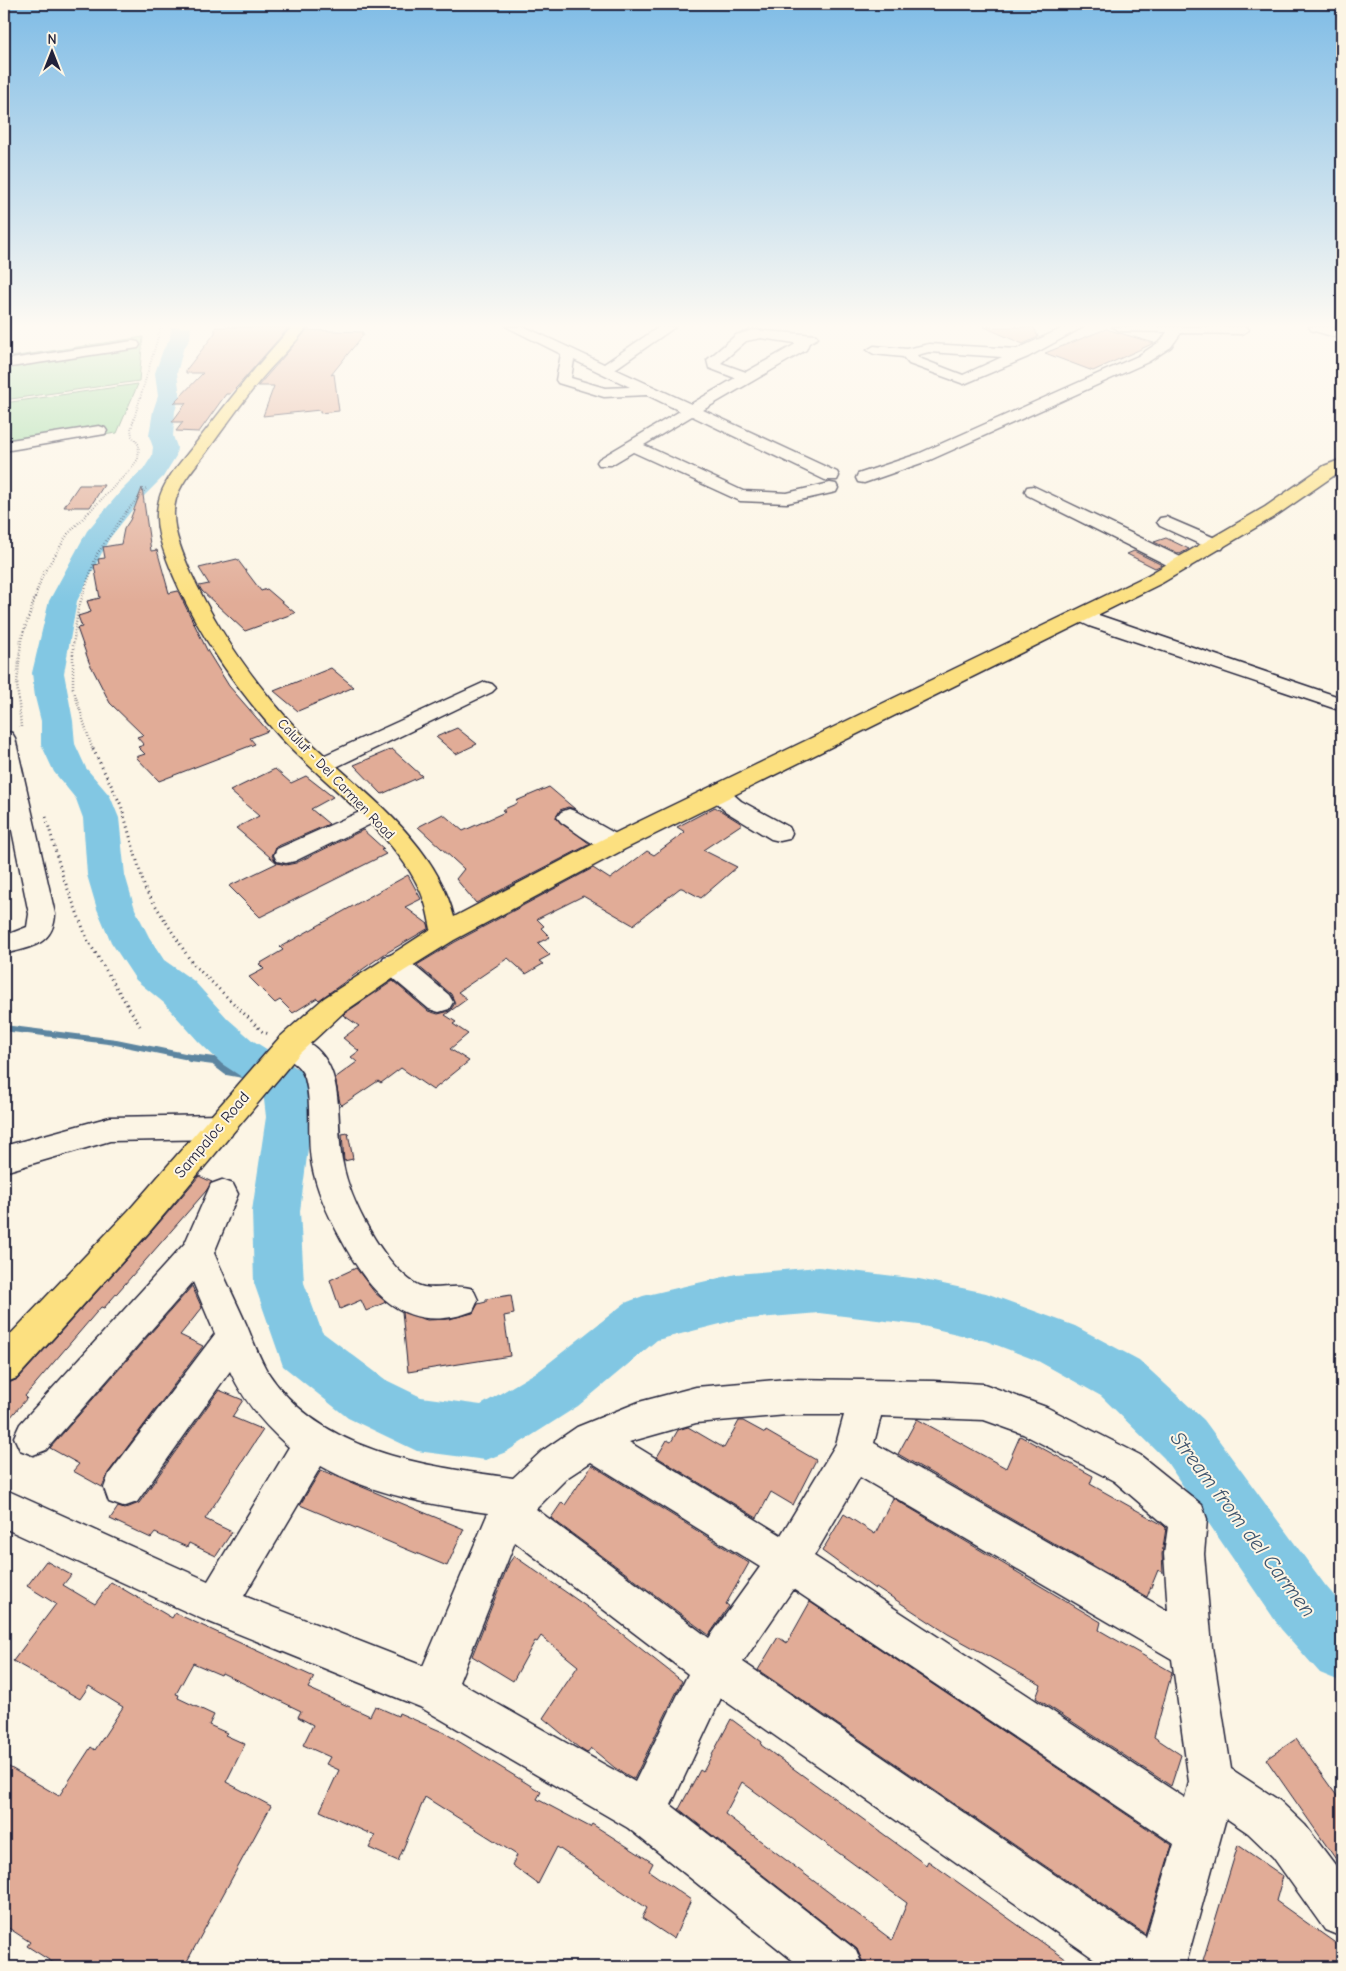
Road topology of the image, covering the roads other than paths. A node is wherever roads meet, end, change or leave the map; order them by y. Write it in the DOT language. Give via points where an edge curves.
graph roads {
  1 [pos="221,419"];
  2 [pos="679,419"];
  3 [pos="708,419"];
  4 [pos="1009,419"];
  5 [pos="99,430"];
  6 [pos="4,446"];
  7 [pos="633,446"];
  8 [pos="605,462"];
  9 [pos="1342,464"];
  10 [pos="845,485"];
  11 [pos="1033,491"];
  12 [pos="1166,522"];
  13 [pos="1216,544"];
  14 [pos="1182,565"];
  15 [pos="1081,614"];
  16 [pos="485,688"];
  17 [pos="1342,705"];
  18 [pos="13,735"];
  19 [pos="322,765"];
  20 [pos="718,793"];
  21 [pos="373,814"];
  22 [pos="569,817"];
  23 [pos="780,833"];
  24 [pos="614,844"];
  25 [pos="286,855"];
  26 [pos="445,933"];
  27 [pos="4,945"];
  28 [pos="394,964"];
  29 [pos="439,1002"];
  30 [pos="288,1047"];
  31 [pos="220,1128"];
  32 [pos="4,1158"];
  33 [pos="222,1194"];
  34 [pos="197,1253"];
  35 [pos="461,1300"];
  36 [pos="234,1337"];
  37 [pos="4,1366"];
  38 [pos="867,1399"];
  39 [pos="33,1437"];
  40 [pos="590,1440"];
  41 [pos="313,1443"];
  42 [pos="853,1452"];
  43 [pos="123,1488"];
  44 [pos="514,1505"];
  45 [pos="4,1508"];
  46 [pos="788,1562"];
  47 [pos="216,1605"];
  48 [pos="1191,1647"];
  49 [pos="714,1667"];
  50 [pos="434,1691"];
  51 [pos="1211,1782"];
  52 [pos="644,1812"];
  53 [pos="1200,1834"];
  54 [pos="1342,1914"];
  55 [pos="839,1967"];
  56 [pos="1147,1967"];
  57 [pos="1161,1967"];
  1 -- 19 [label="main road, Calulut - Del Carmen Road" via="167,501 167,531 186,587 255,690 287,731"];
  2 -- 7 [label="street"];
  3 -- 10 [label="street"];
  4 -- 10 [label="street" via="924,457"];
  5 -- 6 [label="street"];
  7 -- 8 [label="street"];
  7 -- 10 [label="street" via="740,496 787,498"];
  9 -- 13 [label="main road, Sampaloc Road"];
  11 -- 14 [label="street"];
  12 -- 13 [label="street"];
  13 -- 14 [label="main road, Sampaloc Road"];
  14 -- 15 [label="main road, Sampaloc Road"];
  15 -- 17 [label="street" via="1096,622"];
  15 -- 20 [label="main road, Sampaloc Road"];
  16 -- 19 [label="street"];
  18 -- 27 [label="street" via="42,926 29,938"];
  19 -- 21 [label="main road, Calulut - Del Carmen Road"];
  20 -- 23 [label="street" via="733,806"];
  20 -- 24 [label="main road, Sampaloc Road"];
  21 -- 25 [label="street"];
  21 -- 26 [label="main road, Calulut - Del Carmen Road" via="433,888"];
  22 -- 24 [label="street"];
  24 -- 26 [label="main road, Sampaloc Road"];
  26 -- 28 [label="main road, Sampaloc Road"];
  28 -- 29 [label="street"];
  28 -- 30 [label="main road, Sampaloc Road" via="334,1005"];
  30 -- 31 [label="main road, Sampaloc Road"];
  30 -- 35 [label="street" via="307,1056 316,1067 323,1097 331,1184 360,1241 383,1274 400,1292 415,1301 439,1304"];
  31 -- 32 [label="street" via="110,1129"];
  31 -- 37 [label="main road, Sampaloc Road" via="140,1220"];
  33 -- 34 [label="street"];
  34 -- 36 [label="street"];
  34 -- 39 [label="street"];
  36 -- 41 [label="street" via="255,1385 280,1418"];
  36 -- 43 [label="street"];
  38 -- 40 [label="street" via="787,1396 696,1405 639,1420"];
  38 -- 42 [label="street"];
  38 -- 48 [label="street" via="984,1402 1033,1420 1127,1468 1188,1519 1184,1554"];
  40 -- 44 [label="street" via="554,1464"];
  40 -- 46 [label="street"];
  41 -- 44 [label="street" via="363,1464 420,1482"];
  41 -- 47 [label="street"];
  42 -- 46 [label="street"];
  42 -- 48 [label="street"];
  44 -- 49 [label="street"];
  44 -- 50 [label="street"];
  45 -- 47 [label="street"];
  46 -- 49 [label="street"];
  46 -- 53 [label="street"];
  47 -- 50 [label="street"];
  48 -- 51 [label="street"];
  49 -- 52 [label="street"];
  49 -- 56 [label="street"];
  50 -- 52 [label="street"];
  51 -- 53 [label="street"];
  51 -- 54 [label="street" via="1264,1817 1289,1841"];
  52 -- 55 [label="street"];
  53 -- 57 [label="street"];
}
